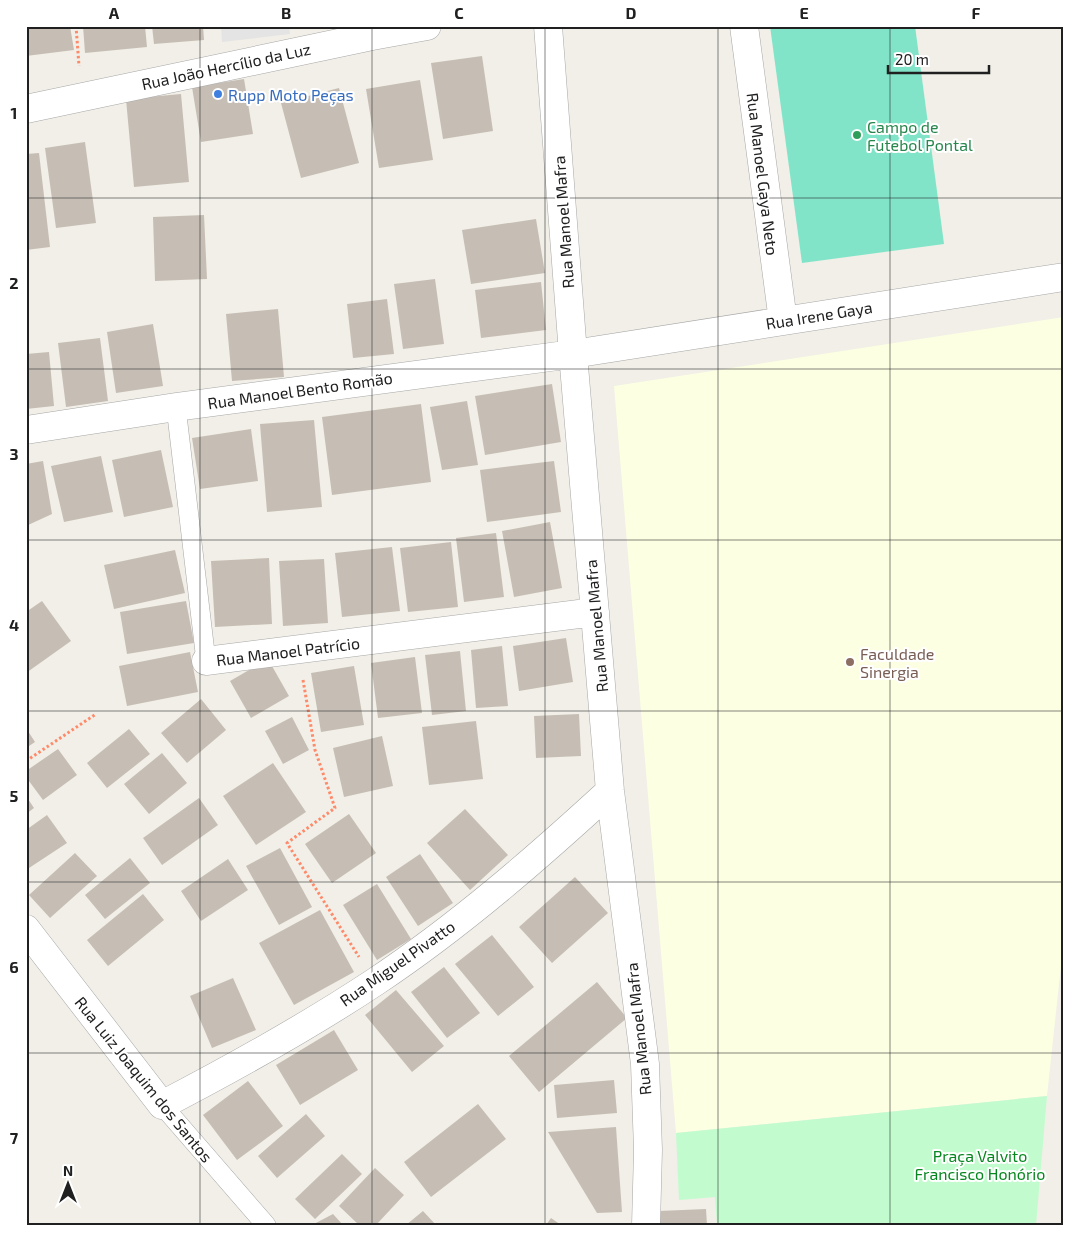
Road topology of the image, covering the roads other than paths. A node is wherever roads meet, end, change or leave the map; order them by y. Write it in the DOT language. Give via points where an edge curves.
graph roads {
  1 [pos="427,26"];
  2 [pos="548,26"];
  3 [pos="744,26"];
  4 [pos="307,38"];
  5 [pos="26,109"];
  6 [pos="1064,276"];
  7 [pos="783,321"];
  8 [pos="573,354"];
  9 [pos="176,407"];
  10 [pos="26,430"];
  11 [pos="595,612"];
  12 [pos="206,662"];
  13 [pos="610,791"];
  14 [pos="26,929"];
  15 [pos="162,1105"];
  16 [pos="266,1225"];
  17 [pos="646,1225"];
  1 -- 4 [label="street, Rua João Hercílio da Luz"];
  2 -- 8 [label="street, Rua Manoel Mafra"];
  3 -- 7 [label="street, Rua Manoel Gaya Neto"];
  4 -- 5 [label="street, Rua João Hercílio da Luz"];
  6 -- 7 [label="street, Rua Irene Gaya"];
  7 -- 8 [label="street, Rua Irene Gaya"];
  8 -- 9 [label="street, Rua Manoel Bento Romão"];
  8 -- 11 [label="street, Rua Manoel Mafra"];
  9 -- 10 [label="street, Rua Manoel Bento Romão"];
  9 -- 12 [label="lane, Rua Manoel Patrício"];
  11 -- 12 [label="street, Rua Manoel Patrício"];
  11 -- 13 [label="street, Rua Manoel Mafra"];
  13 -- 15 [label="street, Rua Miguel Pivatto" via="502,887 375,982 248,1060"];
  13 -- 17 [label="street, Rua Manoel Mafra" via="644,1064 648,1150"];
  14 -- 15 [label="street, Rua Luiz Joaquim dos Santos"];
  15 -- 16 [label="lane, Rua Luiz Joaquim dos Santos"];
}
